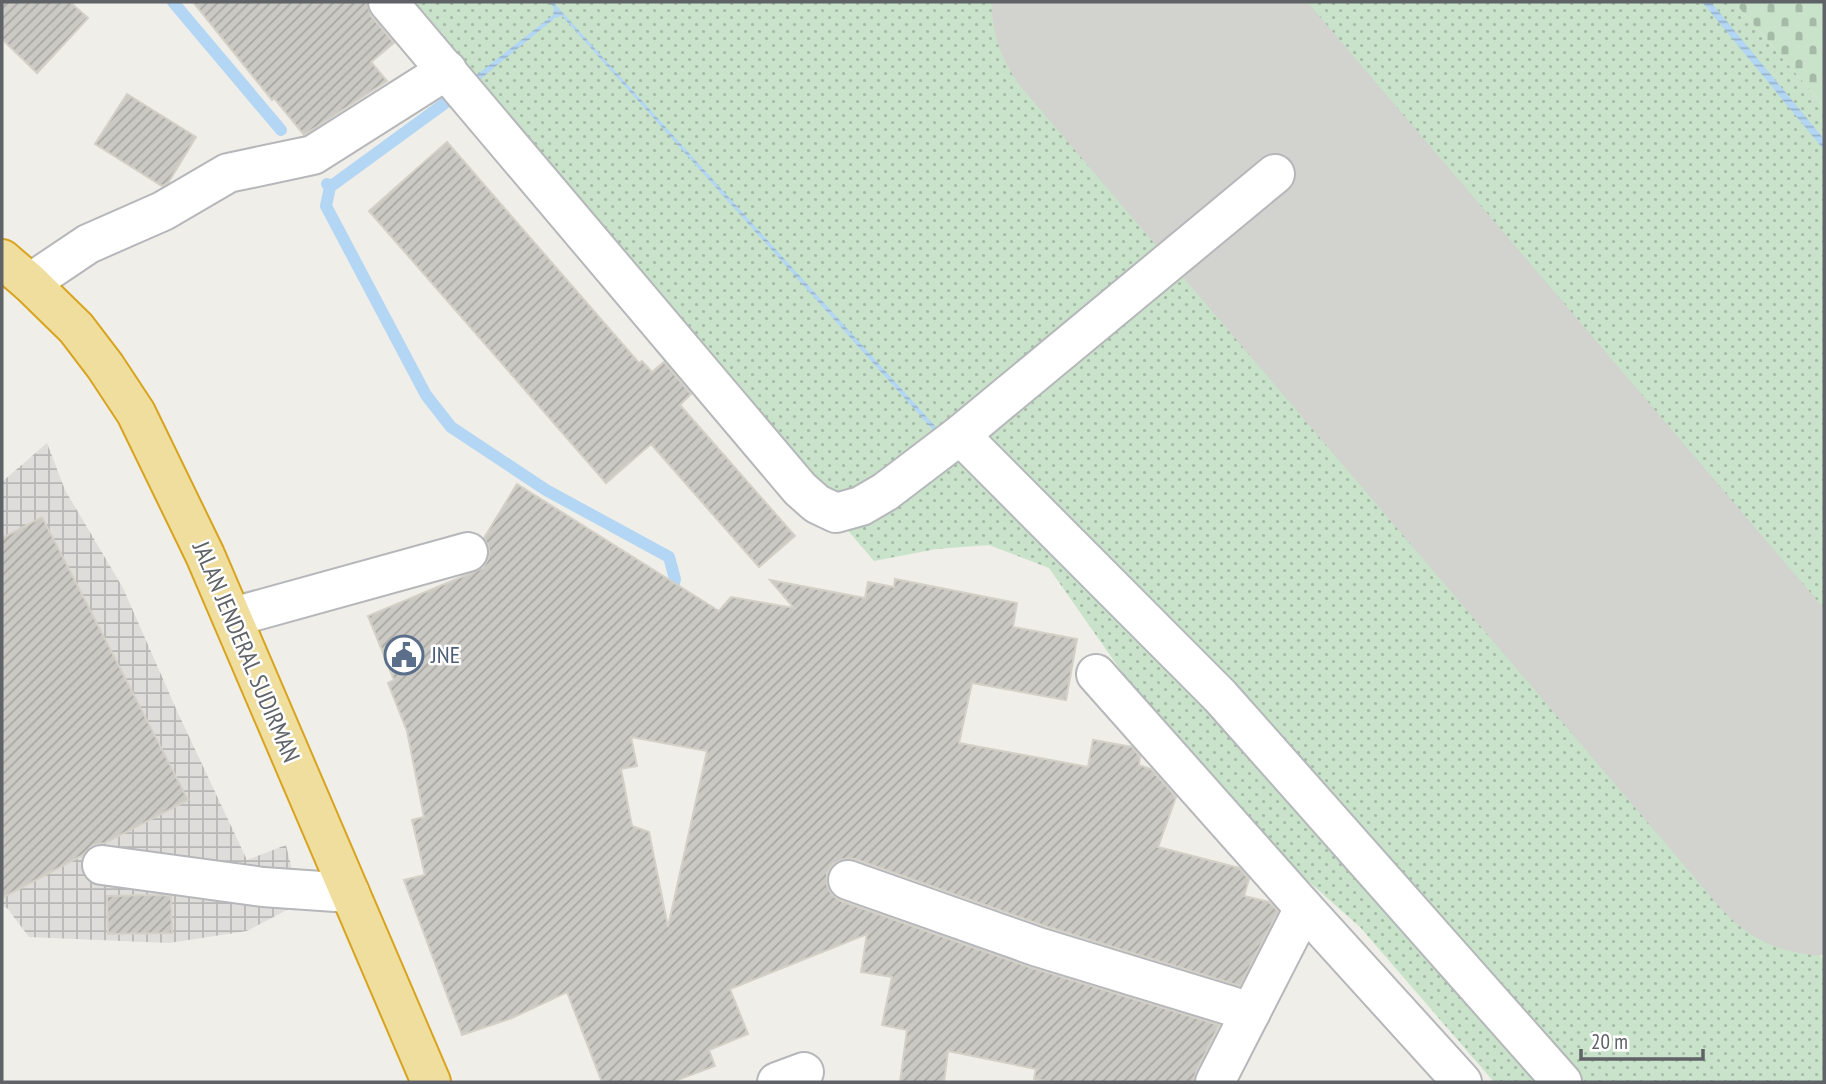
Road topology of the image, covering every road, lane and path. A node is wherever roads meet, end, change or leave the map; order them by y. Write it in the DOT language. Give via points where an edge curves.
graph roads {
  1 [pos="388,2"];
  2 [pos="447,70"];
  3 [pos="1275,174"];
  4 [pos="16,271"];
  5 [pos="960,435"];
  6 [pos="468,552"];
  7 [pos="233,617"];
  8 [pos="1096,674"];
  9 [pos="102,865"];
  10 [pos="848,880"];
  11 [pos="349,893"];
  12 [pos="1304,908"];
  13 [pos="1251,1012"];
  14 [pos="431,1082"];
  15 [pos="1214,1082"];
  16 [pos="1462,1082"];
  17 [pos="1562,1082"];
  1 -- 2 [label="street"];
  2 -- 4 [label="street" via="313,155 228,173 163,211"];
  2 -- 5 [label="street" via="817,504 836,513 860,506"];
  3 -- 5 [label="street"];
  4 -- 7 [label="highway, JALAN JENDERAL SUDIRMAN" via="76,328 136,413"];
  5 -- 17 [label="street" via="1220,696"];
  6 -- 7 [label="street"];
  7 -- 11 [label="highway, JALAN JENDERAL SUDIRMAN"];
  8 -- 12 [label="street"];
  9 -- 11 [label="street" via="263,887"];
  10 -- 13 [label="street" via="1038,947"];
  11 -- 14 [label="highway, JALAN JENDERAL SUDIRMAN"];
  12 -- 13 [label="street"];
  12 -- 16 [label="street"];
  13 -- 15 [label="street"];
}
